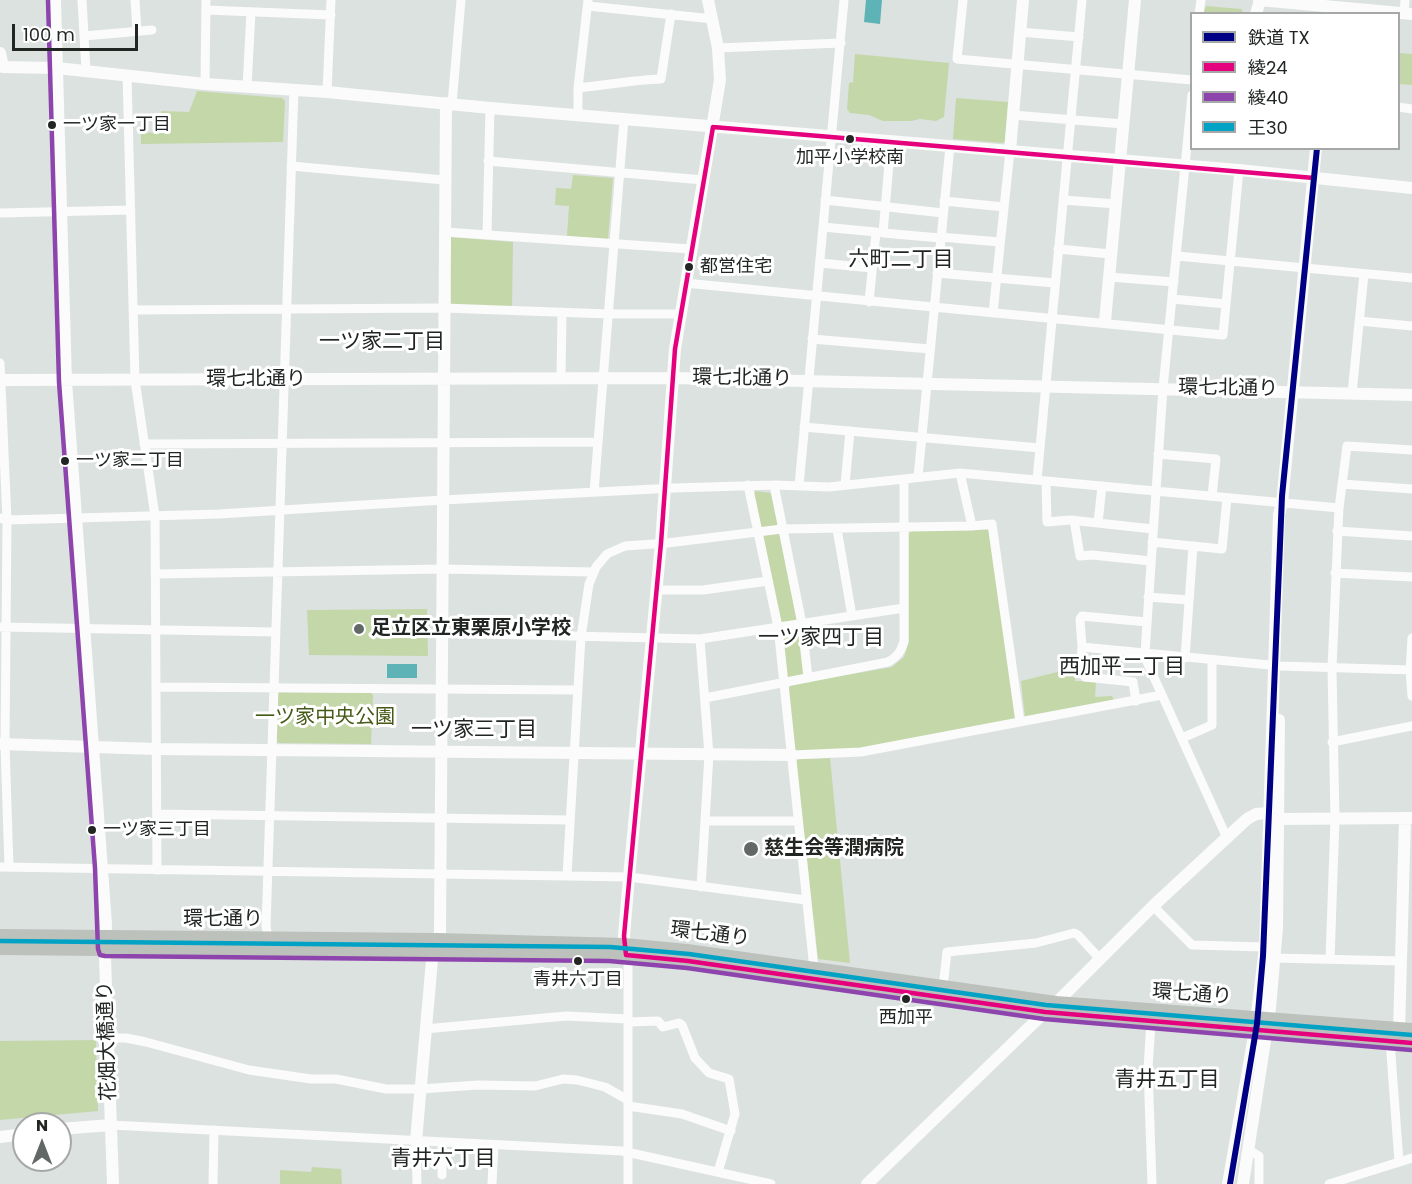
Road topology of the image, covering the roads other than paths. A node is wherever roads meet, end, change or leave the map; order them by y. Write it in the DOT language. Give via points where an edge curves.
graph roads {
  1 [pos="55,0"];
  2 [pos="83,0"];
  3 [pos="135,0"];
  4 [pos="332,0"];
  5 [pos="461,0"];
  6 [pos="708,0"];
  7 [pos="844,0"];
  8 [pos="963,0"];
  9 [pos="1023,0"];
  10 [pos="1082,0"];
  11 [pos="1134,0"];
  12 [pos="1259,0"];
  13 [pos="1405,0"];
  14 [pos="588,3"];
  15 [pos="206,5"];
  16 [pos="1330,6"];
  17 [pos="251,12"];
  18 [pos="1381,12"];
  19 [pos="671,14"];
  20 [pos="1408,14"];
  21 [pos="331,15"];
  22 [pos="713,19"];
  23 [pos="152,30"];
  24 [pos="137,31"];
  25 [pos="1020,32"];
  26 [pos="84,36"];
  27 [pos="1079,37"];
  28 [pos="841,43"];
  29 [pos="718,48"];
  30 [pos="0,53"];
  31 [pos="1017,64"];
  32 [pos="1,67"];
  33 [pos="57,68"];
  34 [pos="1076,69"];
  35 [pos="86,71"];
  36 [pos="1127,74"];
  37 [pos="127,75"];
  38 [pos="1190,80"];
  39 [pos="205,84"];
  40 [pos="247,87"];
  41 [pos="578,88"];
  42 [pos="294,89"];
  43 [pos="327,92"];
  44 [pos="449,104"];
  45 [pos="1190,107"];
  46 [pos="490,108"];
  47 [pos="578,114"];
  48 [pos="1013,114"];
  49 [pos="624,119"];
  50 [pos="1071,119"];
  51 [pos="1123,124"];
  52 [pos="713,127"];
  53 [pos="831,136"];
  54 [pos="891,141"];
  55 [pos="950,146"];
  56 [pos="1316,150"];
  57 [pos="1010,151"];
  58 [pos="1067,156"];
  59 [pos="1120,160"];
  60 [pos="488,161"];
  61 [pos="291,166"];
  62 [pos="1185,166"];
  63 [pos="1239,170"];
  64 [pos="620,173"];
  65 [pos="1314,178"];
  66 [pos="444,180"];
  67 [pos="703,180"];
  68 [pos="1412,188"];
  69 [pos="825,200"];
  70 [pos="1063,200"];
  71 [pos="944,201"];
  72 [pos="1116,204"];
  73 [pos="885,207"];
  74 [pos="1004,207"];
  75 [pos="131,210"];
  76 [pos="61,211"];
  77 [pos="0,213"];
  78 [pos="943,213"];
  79 [pos="823,227"];
  80 [pos="445,232"];
  81 [pos="880,232"];
  82 [pos="487,235"];
  83 [pos="940,238"];
  84 [pos="1000,242"];
  85 [pos="614,243"];
  86 [pos="691,249"];
  87 [pos="1058,249"];
  88 [pos="1111,254"];
  89 [pos="1177,256"];
  90 [pos="1230,262"];
  91 [pos="820,263"];
  92 [pos="872,268"];
  93 [pos="1305,269"];
  94 [pos="937,273"];
  95 [pos="1364,274"];
  96 [pos="1109,277"];
  97 [pos="996,278"];
  98 [pos="1412,278"];
  99 [pos="1174,282"];
  100 [pos="1055,283"];
  101 [pos="685,284"];
  102 [pos="816,297"];
  103 [pos="1172,298"];
  104 [pos="869,302"];
  105 [pos="1226,304"];
  106 [pos="444,308"];
  107 [pos="933,308"];
  108 [pos="286,309"];
  109 [pos="133,310"];
  110 [pos="562,312"];
  111 [pos="993,313"];
  112 [pos="609,314"];
  113 [pos="679,314"];
  114 [pos="1052,319"];
  115 [pos="1359,321"];
  116 [pos="1105,322"];
  117 [pos="1412,326"];
  118 [pos="1169,330"];
  119 [pos="812,339"];
  120 [pos="930,349"];
  121 [pos="0,363"];
  122 [pos="561,378"];
  123 [pos="603,378"];
  124 [pos="672,378"];
  125 [pos="443,379"];
  126 [pos="0,380"];
  127 [pos="135,380"];
  128 [pos="284,380"];
  129 [pos="66,381"];
  130 [pos="808,381"];
  131 [pos="926,383"];
  132 [pos="1046,385"];
  133 [pos="1163,388"];
  134 [pos="1293,391"];
  135 [pos="1352,393"];
  136 [pos="1412,395"];
  137 [pos="804,427"];
  138 [pos="850,431"];
  139 [pos="921,436"];
  140 [pos="598,442"];
  141 [pos="443,443"];
  142 [pos="144,444"];
  143 [pos="282,444"];
  144 [pos="2,447"];
  145 [pos="1040,448"];
  146 [pos="1412,450"];
  147 [pos="1158,454"];
  148 [pos="960,473"];
  149 [pos="918,477"];
  150 [pos="904,479"];
  151 [pos="1041,480"];
  152 [pos="1342,484"];
  153 [pos="748,485"];
  154 [pos="774,485"];
  155 [pos="844,485"];
  156 [pos="799,486"];
  157 [pos="1102,486"];
  158 [pos="665,489"];
  159 [pos="1412,489"];
  160 [pos="1156,490"];
  161 [pos="594,492"];
  162 [pos="1212,496"];
  163 [pos="1227,498"];
  164 [pos="443,500"];
  165 [pos="1282,503"];
  166 [pos="1339,508"];
  167 [pos="279,510"];
  168 [pos="155,516"];
  169 [pos="4,519"];
  170 [pos="76,519"];
  171 [pos="1074,520"];
  172 [pos="1098,523"];
  173 [pos="972,526"];
  174 [pos="904,528"];
  175 [pos="783,529"];
  176 [pos="837,529"];
  177 [pos="1153,529"];
  178 [pos="1338,531"];
  179 [pos="757,532"];
  180 [pos="1412,536"];
  181 [pos="1152,542"];
  182 [pos="661,543"];
  183 [pos="1193,546"];
  184 [pos="1151,561"];
  185 [pos="442,569"];
  186 [pos="4,571"];
  187 [pos="277,572"];
  188 [pos="593,572"];
  189 [pos="1335,573"];
  190 [pos="155,574"];
  191 [pos="1412,577"];
  192 [pos="768,581"];
  193 [pos="657,590"];
  194 [pos="1148,597"];
  195 [pos="1189,600"];
  196 [pos="904,608"];
  197 [pos="852,616"];
  198 [pos="1147,621"];
  199 [pos="802,624"];
  200 [pos="3,627"];
  201 [pos="778,627"];
  202 [pos="84,628"];
  203 [pos="156,629"];
  204 [pos="275,632"];
  205 [pos="441,633"];
  206 [pos="580,637"];
  207 [pos="652,638"];
  208 [pos="1412,638"];
  209 [pos="700,639"];
  210 [pos="1082,647"];
  211 [pos="1145,653"];
  212 [pos="1185,658"];
  213 [pos="1212,660"];
  214 [pos="1276,666"];
  215 [pos="1332,668"];
  216 [pos="1411,670"];
  217 [pos="808,678"];
  218 [pos="784,683"];
  219 [pos="3,684"];
  220 [pos="156,687"];
  221 [pos="273,688"];
  222 [pos="441,690"];
  223 [pos="577,690"];
  224 [pos="1162,695"];
  225 [pos="1412,696"];
  226 [pos="705,698"];
  227 [pos="1136,700"];
  228 [pos="1020,722"];
  229 [pos="1412,726"];
  230 [pos="1182,738"];
  231 [pos="1332,742"];
  232 [pos="3,745"];
  233 [pos="93,747"];
  234 [pos="157,749"];
  235 [pos="272,749"];
  236 [pos="441,751"];
  237 [pos="573,753"];
  238 [pos="641,754"];
  239 [pos="709,754"];
  240 [pos="792,755"];
  241 [pos="4,789"];
  242 [pos="157,814"];
  243 [pos="269,816"];
  244 [pos="1274,816"];
  245 [pos="1409,818"];
  246 [pos="440,819"];
  247 [pos="1335,819"];
  248 [pos="569,820"];
  249 [pos="706,821"];
  250 [pos="797,821"];
  251 [pos="1227,838"];
  252 [pos="5,867"];
  253 [pos="1408,867"];
  254 [pos="102,868"];
  255 [pos="157,870"];
  256 [pos="268,871"];
  257 [pos="440,874"];
  258 [pos="567,875"];
  259 [pos="629,877"];
  260 [pos="702,887"];
  261 [pos="806,900"];
  262 [pos="1153,906"];
  263 [pos="1407,927"];
  264 [pos="0,936"];
  265 [pos="268,939"];
  266 [pos="106,944"];
  267 [pos="436,946"];
  268 [pos="1265,947"];
  269 [pos="0,948"];
  270 [pos="625,950"];
  271 [pos="1274,958"];
  272 [pos="1100,959"];
  273 [pos="1330,959"];
  274 [pos="1401,961"];
  275 [pos="814,969"];
  276 [pos="943,987"];
  277 [pos="1050,1008"];
  278 [pos="628,1020"];
  279 [pos="1151,1022"];
  280 [pos="1261,1025"];
  281 [pos="425,1029"];
  282 [pos="1406,1030"];
  283 [pos="108,1038"];
  284 [pos="1390,1041"];
  285 [pos="1412,1043"];
  286 [pos="420,1089"];
  287 [pos="628,1103"];
  288 [pos="111,1125"];
  289 [pos="72,1128"];
  290 [pos="214,1130"];
  291 [pos="732,1131"];
  292 [pos="416,1140"];
  293 [pos="442,1142"];
  294 [pos="494,1145"];
  295 [pos="1249,1150"];
  296 [pos="627,1152"];
  297 [pos="1412,1158"];
  298 [pos="1399,1162"];
  299 [pos="717,1172"];
  300 [pos="442,1175"];
  301 [pos="1345,1182"];
  302 [pos="113,1184"];
  303 [pos="213,1184"];
  304 [pos="417,1184"];
  305 [pos="492,1184"];
  306 [pos="628,1184"];
  307 [pos="771,1184"];
  308 [pos="867,1184"];
  309 [pos="1152,1184"];
  310 [pos="1228,1184"];
  311 [pos="1243,1184"];
  312 [pos="1259,1184"];
  313 [pos="1329,1184"];
  1 -- 33 [label="street, 花畑大橋通り"];
  2 -- 26 [label="street"];
  3 -- 24 [label="street"];
  4 -- 21 [label="street"];
  5 -- 44 [label="street"];
  6 -- 22 [label="street"];
  7 -- 28 [label="street"];
  8 -- 31 [label="street" via="957,59"];
  9 -- 25 [label="street"];
  10 -- 27 [label="street"];
  11 -- 36 [label="street"];
  12 -- 16 [label="street"];
  13 -- 20 [label="street"];
  14 -- 19 [label="street"];
  14 -- 41 [label="street"];
  15 -- 17 [label="street"];
  15 -- 39 [label="street"];
  16 -- 18 [label="street"];
  17 -- 21 [label="street"];
  17 -- 40 [label="street"];
  19 -- 22 [label="street"];
  19 -- 41 [label="street" via="661,79"];
  21 -- 43 [label="street"];
  22 -- 29 [label="street"];
  23 -- 24 [label="street"];
  24 -- 26 [label="street"];
  25 -- 27 [label="street"];
  25 -- 31 [label="street"];
  26 -- 35 [label="street"];
  27 -- 34 [label="street"];
  28 -- 29 [label="street"];
  28 -- 53 [label="street"];
  29 -- 52 [label="street" via="720,80"];
  30 -- 32 [label="street"];
  31 -- 34 [label="street"];
  31 -- 48 [label="street"];
  32 -- 33 [label="street"];
  33 -- 35 [label="street"];
  33 -- 76 [label="street, 花畑大橋通り"];
  34 -- 36 [label="street"];
  34 -- 50 [label="street"];
  35 -- 37 [label="street"];
  36 -- 38 [label="street"];
  36 -- 51 [label="street"];
  37 -- 39 [label="street"];
  37 -- 75 [label="street"];
  39 -- 40 [label="street"];
  40 -- 42 [label="street"];
  41 -- 47 [label="street"];
  42 -- 43 [label="street"];
  42 -- 61 [label="street"];
  43 -- 44 [label="street"];
  44 -- 46 [label="street"];
  44 -- 66 [label="street"];
  45 -- 62 [label="street"];
  46 -- 47 [label="street"];
  46 -- 60 [label="street"];
  47 -- 49 [label="street"];
  48 -- 50 [label="street"];
  48 -- 57 [label="street"];
  49 -- 52 [label="street"];
  49 -- 64 [label="street"];
  50 -- 51 [label="street"];
  50 -- 58 [label="street"];
  51 -- 59 [label="street"];
  52 -- 53 [label="street"];
  52 -- 67 [label="street"];
  53 -- 54 [label="street"];
  53 -- 69 [label="street"];
  54 -- 55 [label="street"];
  54 -- 73 [label="street"];
  55 -- 57 [label="street"];
  55 -- 71 [label="street"];
  56 -- 65 [label="street"];
  57 -- 58 [label="street"];
  57 -- 74 [label="street"];
  58 -- 59 [label="street"];
  58 -- 70 [label="street"];
  59 -- 62 [label="street"];
  59 -- 72 [label="street"];
  60 -- 64 [label="street"];
  60 -- 82 [label="street"];
  61 -- 66 [label="street"];
  61 -- 108 [label="street"];
  62 -- 63 [label="street"];
  62 -- 89 [label="street"];
  63 -- 65 [label="street"];
  63 -- 90 [label="street"];
  64 -- 67 [label="street"];
  64 -- 85 [label="street"];
  65 -- 68 [label="street"];
  65 -- 93 [label="street"];
  66 -- 80 [label="street"];
  67 -- 86 [label="street"];
  69 -- 73 [label="street"];
  69 -- 79 [label="street"];
  70 -- 72 [label="street"];
  70 -- 87 [label="street"];
  71 -- 74 [label="street"];
  71 -- 78 [label="street"];
  72 -- 88 [label="street"];
  73 -- 78 [label="street"];
  73 -- 81 [label="street"];
  74 -- 84 [label="street"];
  75 -- 76 [label="street"];
  75 -- 109 [label="street"];
  76 -- 77 [label="street"];
  76 -- 129 [label="street, 花畑大橋通り"];
  78 -- 83 [label="street"];
  79 -- 81 [label="street"];
  79 -- 91 [label="street"];
  80 -- 82 [label="street"];
  80 -- 106 [label="street"];
  81 -- 83 [label="street"];
  81 -- 92 [label="street"];
  82 -- 85 [label="street"];
  83 -- 84 [label="street"];
  83 -- 94 [label="street"];
  84 -- 97 [label="street"];
  85 -- 86 [label="street"];
  85 -- 112 [label="street"];
  86 -- 101 [label="street"];
  87 -- 88 [label="street"];
  87 -- 100 [label="street"];
  88 -- 96 [label="street"];
  89 -- 90 [label="street"];
  89 -- 99 [label="street"];
  90 -- 93 [label="street"];
  90 -- 105 [label="street"];
  91 -- 92 [label="street"];
  91 -- 102 [label="street"];
  92 -- 104 [label="street"];
  93 -- 95 [label="street"];
  93 -- 134 [label="street"];
  94 -- 97 [label="street"];
  94 -- 107 [label="street"];
  95 -- 98 [label="street"];
  95 -- 115 [label="street"];
  96 -- 99 [label="street"];
  96 -- 116 [label="street"];
  97 -- 100 [label="street"];
  97 -- 111 [label="street"];
  99 -- 103 [label="street"];
  100 -- 114 [label="street"];
  101 -- 102 [label="street"];
  101 -- 113 [label="street"];
  102 -- 104 [label="street"];
  102 -- 119 [label="street"];
  103 -- 105 [label="street"];
  103 -- 118 [label="street"];
  104 -- 107 [label="street"];
  105 -- 118 [label="street" via="1223,335"];
  106 -- 108 [label="street"];
  106 -- 110 [label="street"];
  106 -- 125 [label="street"];
  107 -- 111 [label="street"];
  107 -- 120 [label="street"];
  108 -- 109 [label="street"];
  108 -- 128 [label="street"];
  109 -- 127 [label="street"];
  110 -- 112 [label="street"];
  110 -- 122 [label="street"];
  111 -- 114 [label="street"];
  112 -- 113 [label="street"];
  112 -- 123 [label="street"];
  113 -- 124 [label="street"];
  114 -- 116 [label="street"];
  114 -- 132 [label="street"];
  115 -- 117 [label="street"];
  115 -- 135 [label="street"];
  116 -- 118 [label="street"];
  118 -- 133 [label="street"];
  119 -- 120 [label="street"];
  119 -- 130 [label="street"];
  120 -- 131 [label="street"];
  121 -- 126 [label="street"];
  122 -- 123 [label="street, 環七北通り"];
  122 -- 125 [label="street, 環七北通り"];
  123 -- 124 [label="street, 環七北通り"];
  123 -- 140 [label="street"];
  124 -- 130 [label="street, 環七北通り"];
  124 -- 158 [label="street"];
  125 -- 128 [label="street, 環七北通り"];
  125 -- 141 [label="street"];
  126 -- 129 [label="street, 環七北通り"];
  126 -- 144 [label="street"];
  127 -- 128 [label="street, 環七北通り"];
  127 -- 129 [label="street, 環七北通り"];
  127 -- 142 [label="street"];
  128 -- 143 [label="street"];
  129 -- 170 [label="street, 花畑大橋通り"];
  130 -- 131 [label="street, 環七北通り"];
  130 -- 137 [label="street"];
  131 -- 132 [label="street, 環七北通り"];
  131 -- 139 [label="street"];
  132 -- 133 [label="street, 環七北通り"];
  132 -- 145 [label="street"];
  133 -- 134 [label="street, 環七北通り"];
  133 -- 147 [label="street"];
  134 -- 135 [label="street, 環七北通り"];
  134 -- 165 [label="street"];
  135 -- 136 [label="street, 環七北通り"];
  137 -- 138 [label="street"];
  137 -- 156 [label="street"];
  138 -- 139 [label="street"];
  138 -- 155 [label="street"];
  139 -- 145 [label="street"];
  139 -- 149 [label="street"];
  140 -- 141 [label="street"];
  140 -- 161 [label="street"];
  141 -- 143 [label="street"];
  141 -- 164 [label="street"];
  142 -- 143 [label="street"];
  142 -- 168 [label="street"];
  143 -- 167 [label="street"];
  144 -- 169 [label="street"];
  145 -- 151 [label="street"];
  146 -- 152 [label="street" via="1347,446"];
  147 -- 160 [label="street"];
  147 -- 162 [label="street" via="1216,459"];
  148 -- 149 [label="street"];
  148 -- 151 [label="street"];
  148 -- 173 [label="street"];
  149 -- 150 [label="street"];
  150 -- 155 [label="street"];
  150 -- 174 [label="street"];
  151 -- 157 [label="street"];
  151 -- 171 [label="street" via="1047,522"];
  152 -- 159 [label="street"];
  152 -- 166 [label="street"];
  153 -- 154 [label="street"];
  153 -- 158 [label="street"];
  153 -- 179 [label="street"];
  154 -- 156 [label="street"];
  154 -- 175 [label="street"];
  155 -- 156 [label="street"];
  157 -- 160 [label="street"];
  157 -- 172 [label="street"];
  158 -- 161 [label="street"];
  158 -- 182 [label="street"];
  160 -- 162 [label="street"];
  160 -- 177 [label="street"];
  161 -- 164 [label="street"];
  162 -- 163 [label="street"];
  163 -- 165 [label="street"];
  163 -- 183 [label="street" via="1222,549"];
  164 -- 167 [label="street"];
  164 -- 185 [label="street"];
  165 -- 166 [label="street"];
  165 -- 214 [label="street" via="1285,516"];
  166 -- 178 [label="street"];
  167 -- 168 [label="street"];
  167 -- 187 [label="street"];
  168 -- 170 [label="street"];
  168 -- 190 [label="street"];
  169 -- 170 [label="street"];
  169 -- 186 [label="street"];
  170 -- 202 [label="street, 花畑大橋通り"];
  171 -- 172 [label="street"];
  171 -- 184 [label="street" via="1080,556"];
  172 -- 177 [label="street"];
  173 -- 174 [label="street"];
  173 -- 228 [label="street" via="992,524"];
  174 -- 176 [label="street"];
  174 -- 196 [label="street"];
  175 -- 176 [label="street"];
  175 -- 179 [label="street"];
  175 -- 199 [label="street"];
  176 -- 197 [label="street"];
  177 -- 181 [label="street"];
  178 -- 180 [label="street"];
  178 -- 189 [label="street"];
  179 -- 182 [label="street"];
  179 -- 192 [label="street"];
  181 -- 183 [label="street"];
  181 -- 184 [label="street"];
  182 -- 188 [label="street" via="616,549"];
  182 -- 193 [label="street"];
  183 -- 195 [label="street"];
  184 -- 194 [label="street"];
  185 -- 187 [label="street"];
  185 -- 188 [label="street"];
  185 -- 205 [label="street"];
  186 -- 200 [label="street"];
  187 -- 190 [label="street"];
  187 -- 204 [label="street"];
  188 -- 206 [label="street"];
  189 -- 191 [label="street"];
  189 -- 215 [label="street"];
  190 -- 203 [label="street"];
  192 -- 193 [label="street" via="703,590"];
  192 -- 201 [label="street"];
  193 -- 207 [label="street"];
  194 -- 195 [label="street"];
  194 -- 198 [label="street"];
  195 -- 212 [label="street"];
  196 -- 197 [label="street"];
  196 -- 217 [label="street" via="904,641 895,659"];
  197 -- 199 [label="street"];
  198 -- 210 [label="street" via="1082,616"];
  198 -- 211 [label="street"];
  199 -- 201 [label="street"];
  199 -- 217 [label="street"];
  200 -- 202 [label="street"];
  200 -- 219 [label="street"];
  201 -- 209 [label="street"];
  201 -- 218 [label="street"];
  202 -- 203 [label="street"];
  202 -- 233 [label="street, 花畑大橋通り"];
  203 -- 204 [label="street"];
  203 -- 220 [label="street"];
  204 -- 221 [label="street"];
  205 -- 206 [label="street"];
  205 -- 222 [label="street"];
  206 -- 207 [label="street"];
  206 -- 223 [label="street"];
  207 -- 209 [label="street"];
  207 -- 238 [label="street"];
  208 -- 216 [label="street"];
  209 -- 226 [label="street"];
  210 -- 211 [label="street"];
  210 -- 227 [label="street" via="1080,672 1084,677 1133,682"];
  211 -- 212 [label="street"];
  211 -- 224 [label="street"];
  212 -- 213 [label="street"];
  213 -- 214 [label="street"];
  213 -- 230 [label="street" via="1212,725"];
  214 -- 215 [label="street"];
  214 -- 244 [label="street"];
  215 -- 216 [label="street"];
  215 -- 231 [label="street"];
  216 -- 225 [label="street"];
  217 -- 218 [label="street"];
  218 -- 226 [label="street"];
  218 -- 240 [label="street"];
  219 -- 232 [label="street"];
  220 -- 221 [label="street"];
  220 -- 234 [label="street"];
  221 -- 222 [label="street"];
  221 -- 235 [label="street"];
  222 -- 223 [label="street"];
  222 -- 236 [label="street"];
  223 -- 237 [label="street"];
  224 -- 227 [label="street"];
  224 -- 230 [label="street"];
  226 -- 239 [label="street"];
  227 -- 228 [label="street"];
  228 -- 240 [label="street" via="861,752"];
  229 -- 231 [label="street"];
  230 -- 251 [label="street"];
  231 -- 247 [label="street"];
  232 -- 233 [label="street"];
  232 -- 241 [label="street"];
  233 -- 234 [label="street"];
  233 -- 254 [label="street, 花畑大橋通り"];
  234 -- 235 [label="street"];
  234 -- 242 [label="street"];
  235 -- 236 [label="street"];
  235 -- 243 [label="street"];
  236 -- 237 [label="street"];
  236 -- 246 [label="street"];
  237 -- 238 [label="street"];
  237 -- 248 [label="street"];
  238 -- 239 [label="street"];
  238 -- 259 [label="street"];
  239 -- 240 [label="street"];
  239 -- 249 [label="street"];
  240 -- 250 [label="street"];
  241 -- 252 [label="street"];
  242 -- 243 [label="street"];
  242 -- 255 [label="street"];
  243 -- 246 [label="street"];
  243 -- 256 [label="street"];
  244 -- 247 [label="street"];
  244 -- 251 [label="street" via="1252,815"];
  244 -- 268 [label="street"];
  244 -- 271 [label="street" via="1278,907"];
  245 -- 247 [label="street"];
  245 -- 253 [label="street"];
  246 -- 248 [label="street"];
  246 -- 257 [label="street"];
  247 -- 273 [label="street"];
  248 -- 258 [label="street"];
  249 -- 250 [label="street"];
  249 -- 260 [label="street"];
  250 -- 261 [label="street"];
  251 -- 262 [label="street"];
  252 -- 254 [label="street"];
  253 -- 263 [label="street"];
  254 -- 255 [label="street"];
  254 -- 266 [label="street, 花畑大橋通り"];
  255 -- 256 [label="street"];
  256 -- 257 [label="street"];
  256 -- 265 [label="street"];
  257 -- 258 [label="street"];
  257 -- 267 [label="street"];
  258 -- 259 [label="street"];
  259 -- 260 [label="street"];
  259 -- 270 [label="street"];
  260 -- 261 [label="street"];
  261 -- 275 [label="street"];
  262 -- 268 [label="street" via="1192,945"];
  262 -- 272 [label="street"];
  263 -- 274 [label="street"];
  264 -- 266 [label="main road, 環七通り"];
  265 -- 266 [label="main road, 環七通り"];
  265 -- 267 [label="main road, 環七通り"];
  266 -- 267 [label="main road, 環七通り"];
  266 -- 269 [label="main road, 環七通り"];
  266 -- 283 [label="street, 花畑大橋通り"];
  267 -- 270 [label="main road, 環七通り"];
  267 -- 281 [label="street"];
  268 -- 280 [label="street"];
  270 -- 275 [label="main road, 環七通り" via="687,951"];
  270 -- 277 [label="main road, 環七通り"];
  270 -- 278 [label="street"];
  271 -- 273 [label="street"];
  271 -- 280 [label="street"];
  272 -- 276 [label="street" via="1074,933 1036,943 947,952"];
  272 -- 277 [label="street"];
  273 -- 274 [label="street"];
  274 -- 282 [label="street"];
  275 -- 276 [label="main road, 環七通り"];
  276 -- 277 [label="main road, 環七通り"];
  277 -- 279 [label="main road, 環七通り"];
  277 -- 280 [label="main road, 環七通り"];
  277 -- 308 [label="street"];
  278 -- 281 [label="street" via="566,1016"];
  278 -- 287 [label="street"];
  278 -- 291 [label="street" via="658,1022 663,1027 682,1025 695,1058 709,1073 729,1079 735,1114"];
  279 -- 280 [label="main road, 環七通り"];
  279 -- 309 [label="street"];
  280 -- 282 [label="main road, 環七通り"];
  280 -- 284 [label="main road, 環七通り"];
  280 -- 295 [label="street"];
  280 -- 310 [label="street"];
  281 -- 286 [label="street"];
  283 -- 286 [label="street" via="146,1042 249,1070 343,1080 386,1089"];
  283 -- 288 [label="street, 花畑大橋通り"];
  284 -- 285 [label="main road, 環七通り"];
  284 -- 298 [label="street"];
  286 -- 287 [label="street" via="535,1086 563,1079 605,1087"];
  286 -- 292 [label="street"];
  287 -- 291 [label="street" via="682,1114"];
  287 -- 296 [label="street"];
  288 -- 289 [label="street"];
  288 -- 290 [label="street"];
  288 -- 302 [label="street, 花畑大橋通り"];
  290 -- 292 [label="street"];
  290 -- 303 [label="street"];
  291 -- 299 [label="street"];
  292 -- 293 [label="street"];
  292 -- 304 [label="street"];
  293 -- 294 [label="street"];
  293 -- 300 [label="street"];
  294 -- 296 [label="street"];
  294 -- 305 [label="street"];
  295 -- 311 [label="street"];
  295 -- 312 [label="street" via="1259,1156"];
  296 -- 299 [label="street"];
  296 -- 306 [label="street"];
  297 -- 298 [label="street"];
  298 -- 301 [label="street"];
  299 -- 307 [label="street"];
  301 -- 313 [label="street"];
}
